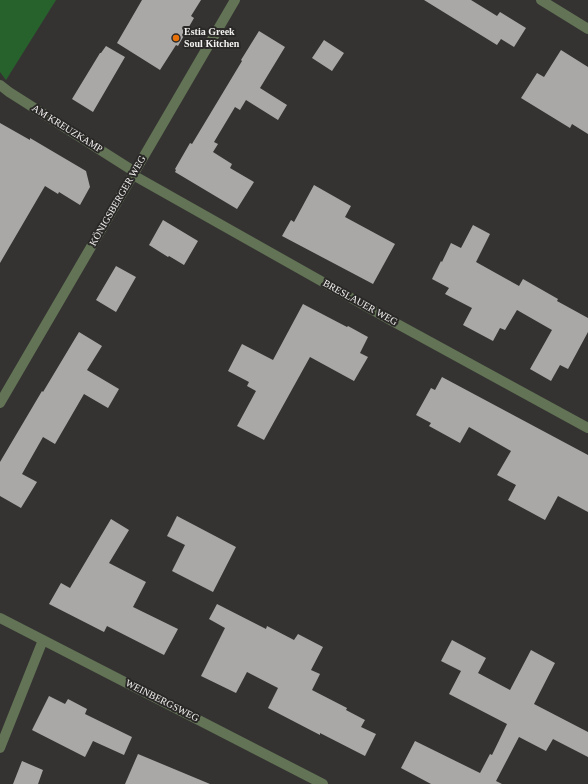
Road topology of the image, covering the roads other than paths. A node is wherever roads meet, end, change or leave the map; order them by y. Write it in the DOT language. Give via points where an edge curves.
graph roads {
  1 [pos="235,0"];
  2 [pos="541,0"];
  3 [pos="588,29"];
  4 [pos="0,85"];
  5 [pos="134,173"];
  6 [pos="0,403"];
  7 [pos="588,428"];
  8 [pos="0,618"];
  9 [pos="43,640"];
  10 [pos="0,748"];
  11 [pos="323,784"];
  1 -- 5 [label="street, KÖNIGSBERGER WEG"];
  2 -- 3 [label="street"];
  4 -- 5 [label="street, AM KREUZKAMP"];
  5 -- 6 [label="street, KÖNIGSBERGER WEG"];
  5 -- 7 [label="street, BRESLAUER WEG" via="404,328"];
  8 -- 9 [label="street, WEINBERGSWEG"];
  9 -- 10 [label="street"];
  9 -- 11 [label="street, WEINBERGSWEG"];
}
